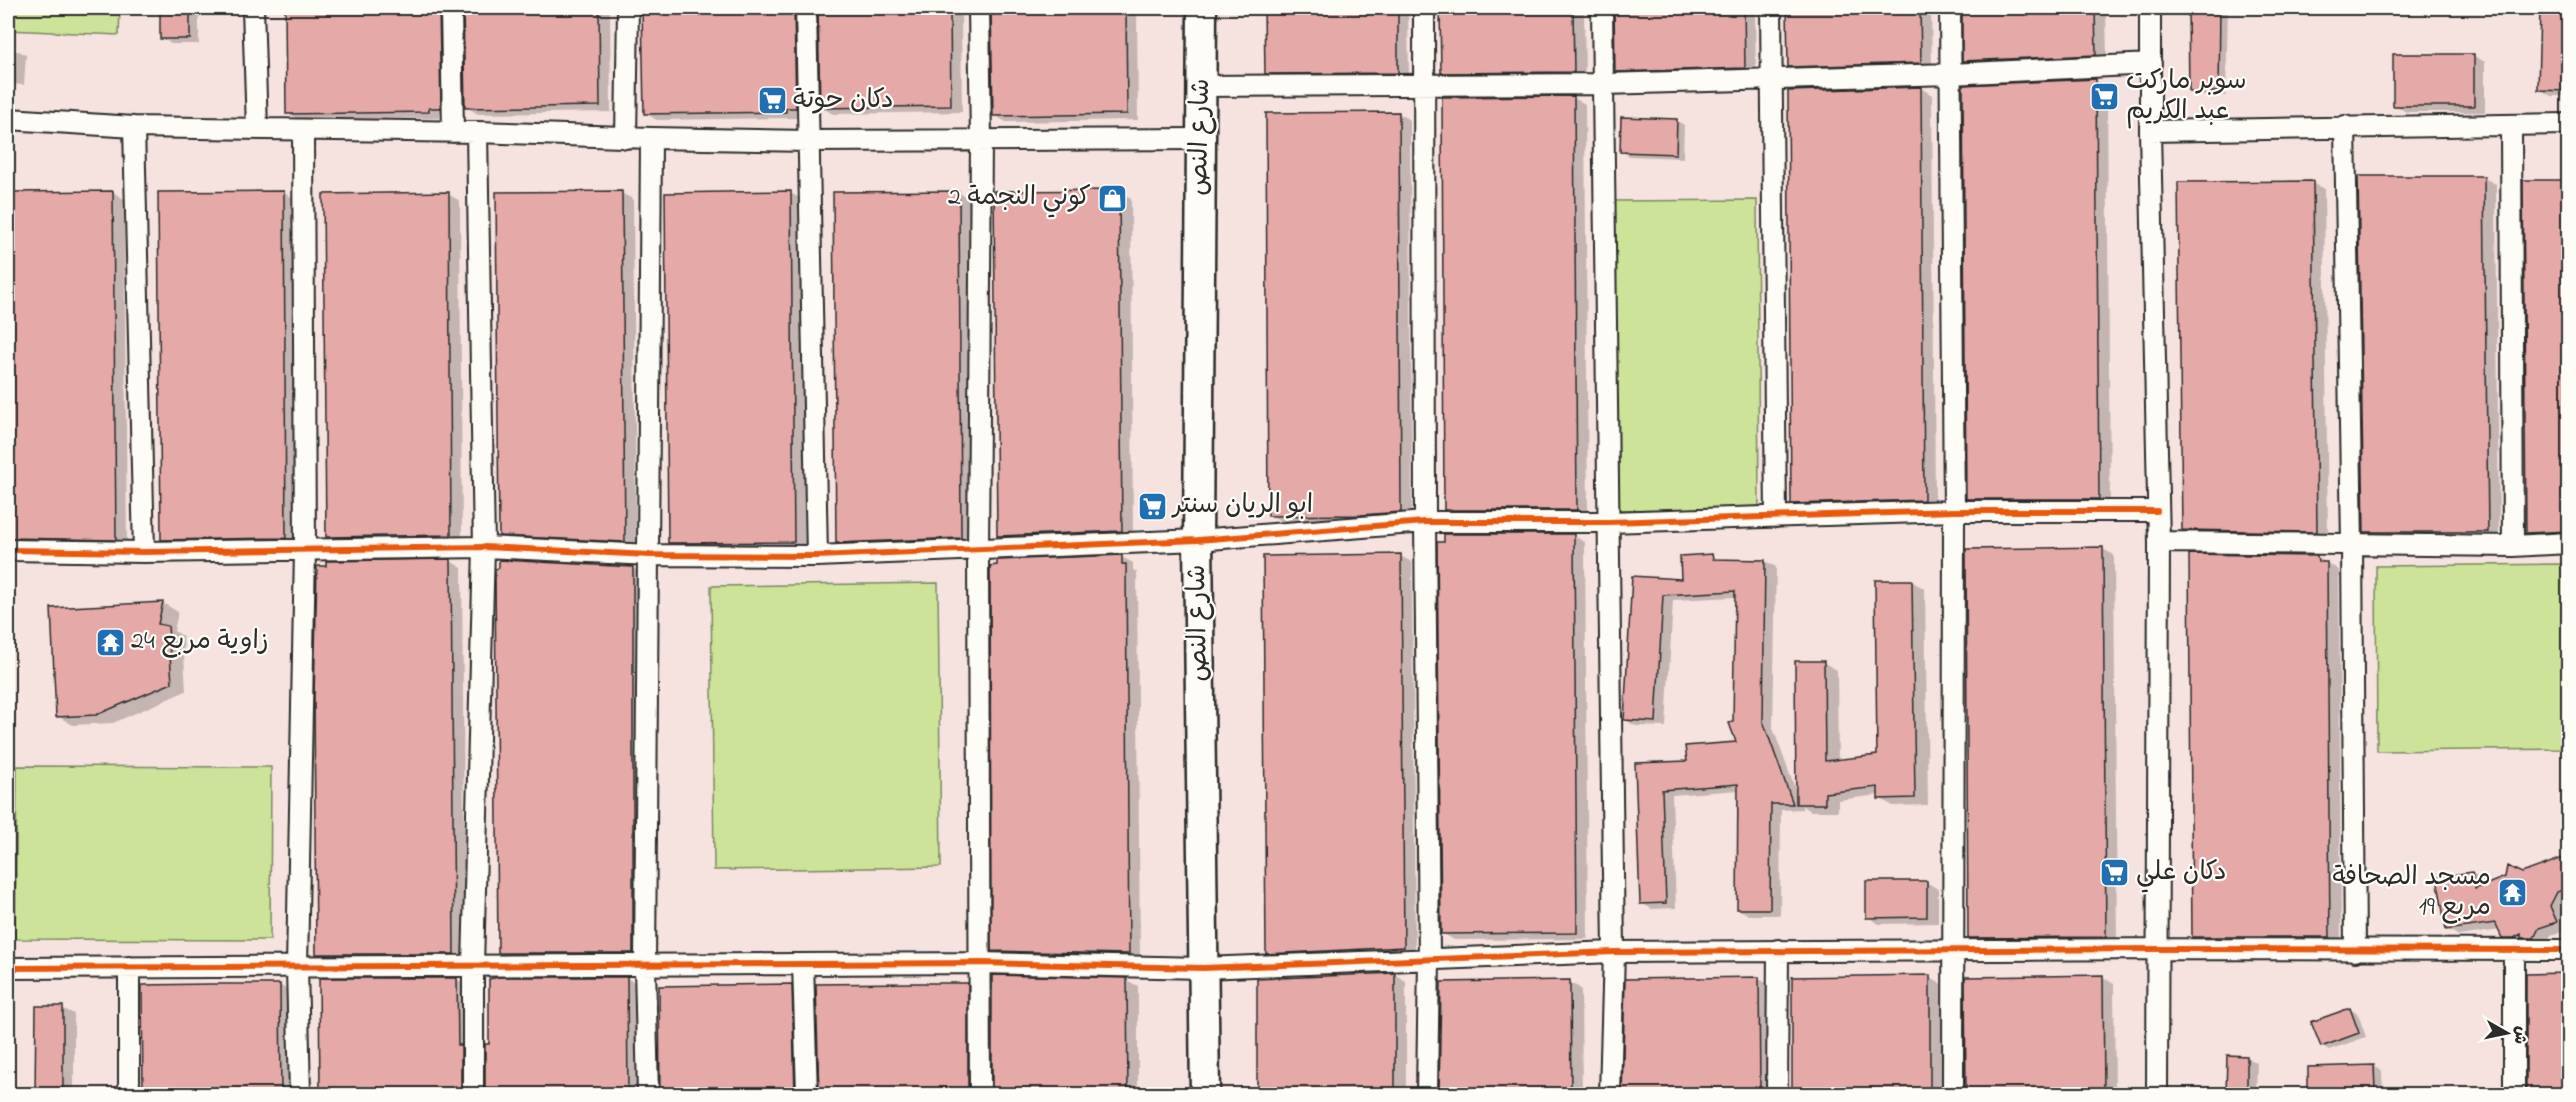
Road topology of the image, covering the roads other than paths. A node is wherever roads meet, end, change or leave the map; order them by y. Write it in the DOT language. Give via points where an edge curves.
graph roads {
  1 [pos="253,8"];
  2 [pos="451,8"];
  3 [pos="628,8"];
  4 [pos="806,8"];
  5 [pos="980,8"];
  6 [pos="1202,8"];
  7 [pos="1424,8"];
  8 [pos="1602,8"];
  9 [pos="1771,8"];
  10 [pos="1950,8"];
  11 [pos="2150,8"];
  12 [pos="2151,64"];
  13 [pos="1950,74"];
  14 [pos="1772,78"];
  15 [pos="1425,84"];
  16 [pos="1604,84"];
  17 [pos="1201,86"];
  18 [pos="8,119"];
  19 [pos="2568,124"];
  20 [pos="2345,126"];
  21 [pos="2511,126"];
  22 [pos="134,127"];
  23 [pos="257,129"];
  24 [pos="303,130"];
  25 [pos="2150,131"];
  26 [pos="453,132"];
  27 [pos="477,132"];
  28 [pos="626,138"];
  29 [pos="651,138"];
  30 [pos="1200,139"];
  31 [pos="981,140"];
  32 [pos="808,141"];
  33 [pos="1954,511"];
  34 [pos="2157,511"];
  35 [pos="1776,517"];
  36 [pos="1425,522"];
  37 [pos="1609,522"];
  38 [pos="1198,540"];
  39 [pos="2159,542"];
  40 [pos="2352,543"];
  41 [pos="2568,543"];
  42 [pos="2513,546"];
  43 [pos="484,547"];
  44 [pos="8,550"];
  45 [pos="305,550"];
  46 [pos="978,551"];
  47 [pos="144,552"];
  48 [pos="650,555"];
  49 [pos="817,556"];
  50 [pos="2159,949"];
  51 [pos="1778,950"];
  52 [pos="1953,950"];
  53 [pos="2514,950"];
  54 [pos="2568,950"];
  55 [pos="2355,951"];
  56 [pos="1614,952"];
  57 [pos="1429,958"];
  58 [pos="981,963"];
  59 [pos="803,964"];
  60 [pos="473,966"];
  61 [pos="645,966"];
  62 [pos="129,967"];
  63 [pos="297,967"];
  64 [pos="8,968"];
  65 [pos="1203,968"];
  66 [pos="129,1095"];
  67 [pos="300,1095"];
  68 [pos="473,1095"];
  69 [pos="648,1095"];
  70 [pos="807,1095"];
  71 [pos="980,1095"];
  72 [pos="1205,1095"];
  73 [pos="1427,1095"];
  74 [pos="1610,1095"];
  75 [pos="1777,1095"];
  76 [pos="1953,1095"];
  77 [pos="2157,1095"];
  78 [pos="2514,1095"];
  1 -- 23 [label="street"];
  2 -- 26 [label="street"];
  3 -- 28 [label="street"];
  4 -- 32 [label="street"];
  5 -- 31 [label="street"];
  6 -- 17 [label="street, شارع النص"];
  7 -- 15 [label="street"];
  8 -- 16 [label="street"];
  9 -- 14 [label="street"];
  10 -- 13 [label="street"];
  11 -- 12 [label="street"];
  12 -- 13 [label="street"];
  12 -- 25 [label="street"];
  13 -- 14 [label="street"];
  13 -- 33 [label="street"];
  14 -- 16 [label="street"];
  14 -- 35 [label="street"];
  15 -- 16 [label="street"];
  15 -- 17 [label="street"];
  15 -- 36 [label="street"];
  16 -- 37 [label="street"];
  17 -- 30 [label="street, شارع النص"];
  18 -- 22 [label="street"];
  19 -- 21 [label="street"];
  20 -- 21 [label="street"];
  20 -- 25 [label="street"];
  20 -- 40 [label="street"];
  21 -- 42 [label="street"];
  22 -- 23 [label="street"];
  22 -- 47 [label="street"];
  23 -- 24 [label="street"];
  24 -- 26 [label="street"];
  24 -- 45 [label="street"];
  25 -- 34 [label="street"];
  26 -- 27 [label="street"];
  27 -- 28 [label="street"];
  27 -- 43 [label="street"];
  28 -- 29 [label="street"];
  29 -- 32 [label="street"];
  29 -- 48 [label="street"];
  30 -- 31 [label="street"];
  30 -- 38 [label="street, شارع النص"];
  31 -- 32 [label="street"];
  31 -- 46 [label="street"];
  32 -- 49 [label="street"];
  33 -- 34 [label="street"];
  33 -- 35 [label="street"];
  33 -- 52 [label="street"];
  34 -- 39 [label="street"];
  35 -- 37 [label="street"];
  36 -- 37 [label="street"];
  36 -- 38 [label="street"];
  36 -- 57 [label="street"];
  37 -- 56 [label="street"];
  38 -- 46 [label="street"];
  38 -- 65 [label="street, شارع النص"];
  39 -- 40 [label="street"];
  39 -- 50 [label="street"];
  40 -- 42 [label="street"];
  40 -- 55 [label="street"];
  41 -- 42 [label="street"];
  43 -- 45 [label="street"];
  43 -- 48 [label="street"];
  43 -- 60 [label="street"];
  44 -- 47 [label="street"];
  45 -- 47 [label="street"];
  45 -- 63 [label="street"];
  46 -- 49 [label="street"];
  46 -- 58 [label="street"];
  48 -- 49 [label="street"];
  48 -- 61 [label="street"];
  50 -- 52 [label="street"];
  50 -- 55 [label="street"];
  50 -- 77 [label="street"];
  51 -- 52 [label="street"];
  51 -- 56 [label="street"];
  51 -- 75 [label="street"];
  52 -- 76 [label="street"];
  53 -- 54 [label="street"];
  53 -- 55 [label="street"];
  53 -- 78 [label="street"];
  56 -- 57 [label="street"];
  56 -- 74 [label="street"];
  57 -- 65 [label="street"];
  57 -- 73 [label="street"];
  58 -- 59 [label="street"];
  58 -- 65 [label="street"];
  58 -- 71 [label="street"];
  59 -- 61 [label="street"];
  59 -- 70 [label="street"];
  60 -- 61 [label="street"];
  60 -- 63 [label="street"];
  60 -- 68 [label="street"];
  61 -- 69 [label="street"];
  62 -- 63 [label="street"];
  62 -- 64 [label="street"];
  62 -- 66 [label="street"];
  63 -- 67 [label="street"];
  65 -- 72 [label="street, شارع النص"];
}
